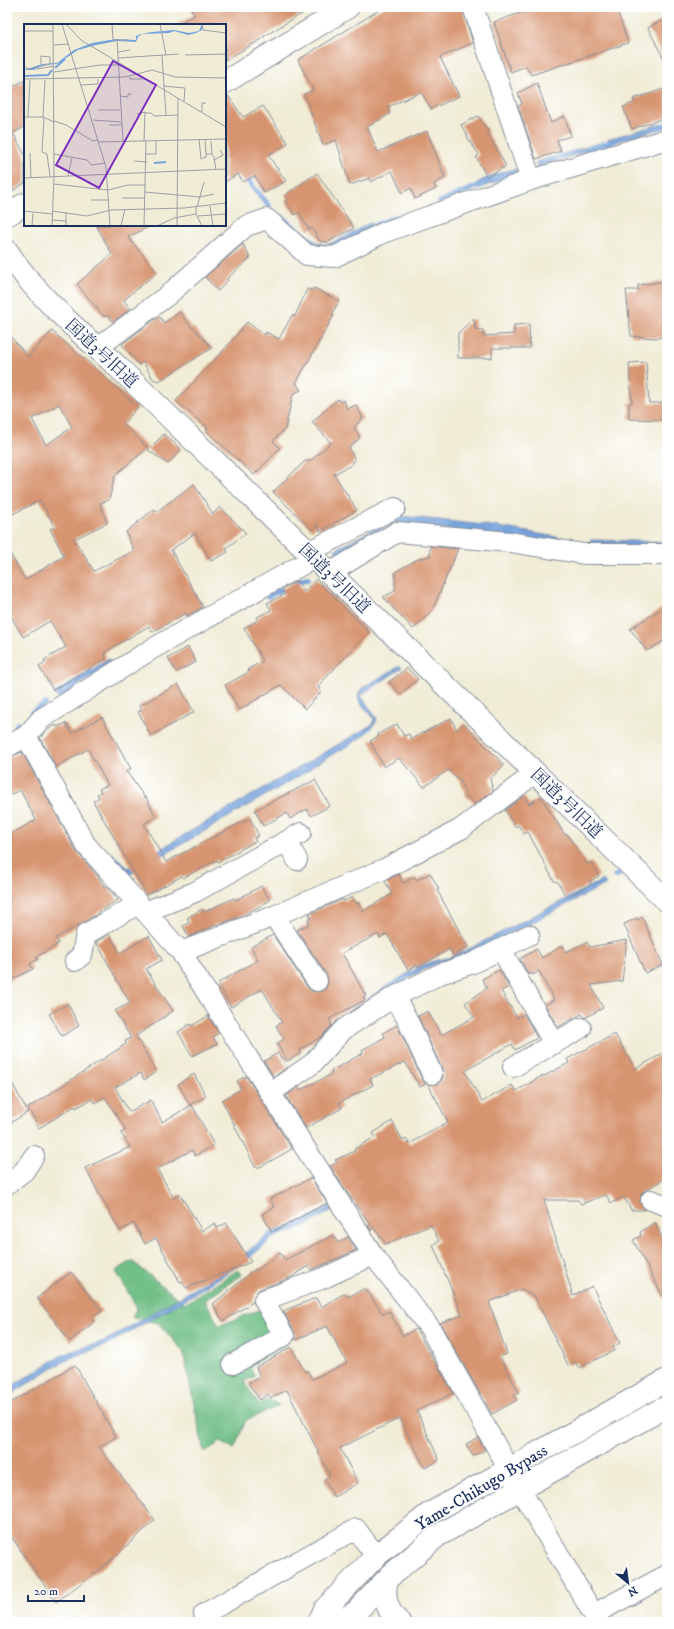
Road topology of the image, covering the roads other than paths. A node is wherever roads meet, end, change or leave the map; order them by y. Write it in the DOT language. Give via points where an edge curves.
graph roads {
  1 [pos="348,7"];
  2 [pos="473,7"];
  3 [pos="226,81"];
  4 [pos="667,139"];
  5 [pos="531,180"];
  6 [pos="24,205"];
  7 [pos="7,215"];
  8 [pos="7,251"];
  9 [pos="98,348"];
  10 [pos="395,508"];
  11 [pos="667,554"];
  12 [pos="311,555"];
  13 [pos="330,573"];
  14 [pos="26,736"];
  15 [pos="7,747"];
  16 [pos="526,780"];
  17 [pos="298,860"];
  18 [pos="667,901"];
  19 [pos="142,908"];
  20 [pos="274,916"];
  21 [pos="529,936"];
  22 [pos="501,949"];
  23 [pos="181,952"];
  24 [pos="75,961"];
  25 [pos="317,980"];
  26 [pos="394,997"];
  27 [pos="582,1028"];
  28 [pos="554,1044"];
  29 [pos="513,1067"];
  30 [pos="432,1074"];
  31 [pos="270,1093"];
  32 [pos="34,1156"];
  33 [pos="7,1184"];
  34 [pos="377,1260"];
  35 [pos="328,1289"];
  36 [pos="232,1364"];
  37 [pos="667,1380"];
  38 [pos="667,1406"];
  39 [pos="509,1469"];
  40 [pos="520,1489"];
  41 [pos="376,1556"];
  42 [pos="667,1575"];
  43 [pos="390,1576"];
  44 [pos="204,1614"];
  45 [pos="596,1618"];
  46 [pos="319,1622"];
  47 [pos="339,1622"];
  48 [pos="399,1622"];
  1 -- 3 [label="main road"];
  2 -- 5 [label="street"];
  4 -- 5 [label="street"];
  5 -- 9 [label="street" via="384,232 334,257 307,255 267,219 246,226 168,295"];
  6 -- 7 [label="main road"];
  8 -- 9 [label="main road, 国道3号旧道" via="55,309"];
  9 -- 12 [label="main road, 国道3号旧道"];
  10 -- 12 [label="street"];
  11 -- 13 [label="street" via="584,554 510,542 397,532"];
  12 -- 13 [label="main road, 国道3号旧道"];
  12 -- 14 [label="street" via="152,649 41,719"];
  13 -- 18 [label="main road, 国道3号旧道"];
  14 -- 15 [label="street"];
  14 -- 19 [label="street" via="86,845"];
  16 -- 20 [label="street" via="461,829 384,869"];
  17 -- 19 [label="street" via="294,837 195,892"];
  19 -- 23 [label="street"];
  19 -- 24 [label="street" via="86,934 82,955"];
  20 -- 23 [label="street"];
  20 -- 25 [label="street"];
  21 -- 22 [label="street"];
  22 -- 26 [label="street" via="440,974"];
  22 -- 28 [label="street"];
  23 -- 31 [label="street"];
  26 -- 30 [label="street"];
  26 -- 31 [label="street" via="344,1029 312,1064"];
  27 -- 28 [label="street"];
  28 -- 29 [label="street"];
  31 -- 34 [label="street"];
  32 -- 33 [label="street" via="24,1172"];
  34 -- 35 [label="street"];
  34 -- 36 [label="street" via="264,1300 284,1336"];
  34 -- 39 [label="street" via="430,1328"];
  37 -- 39 [label="main road, Yame-Chikugo Bypass"];
  38 -- 40 [label="main road, Yame-Chikugo Bypass"];
  39 -- 40 [label="street"];
  39 -- 41 [label="main road, Yame-Chikugo Bypass" via="429,1514"];
  40 -- 43 [label="main road, Yame-Chikugo Bypass" via="436,1536"];
  40 -- 45 [label="street"];
  41 -- 44 [label="street" via="356,1529"];
  41 -- 46 [label="main road, Yame-Chikugo Bypass" via="325,1609"];
  42 -- 45 [label="street"];
  43 -- 47 [label="main road, Yame-Chikugo Bypass" via="356,1612"];
  43 -- 48 [label="main road" via="386,1585 388,1609"];
}
